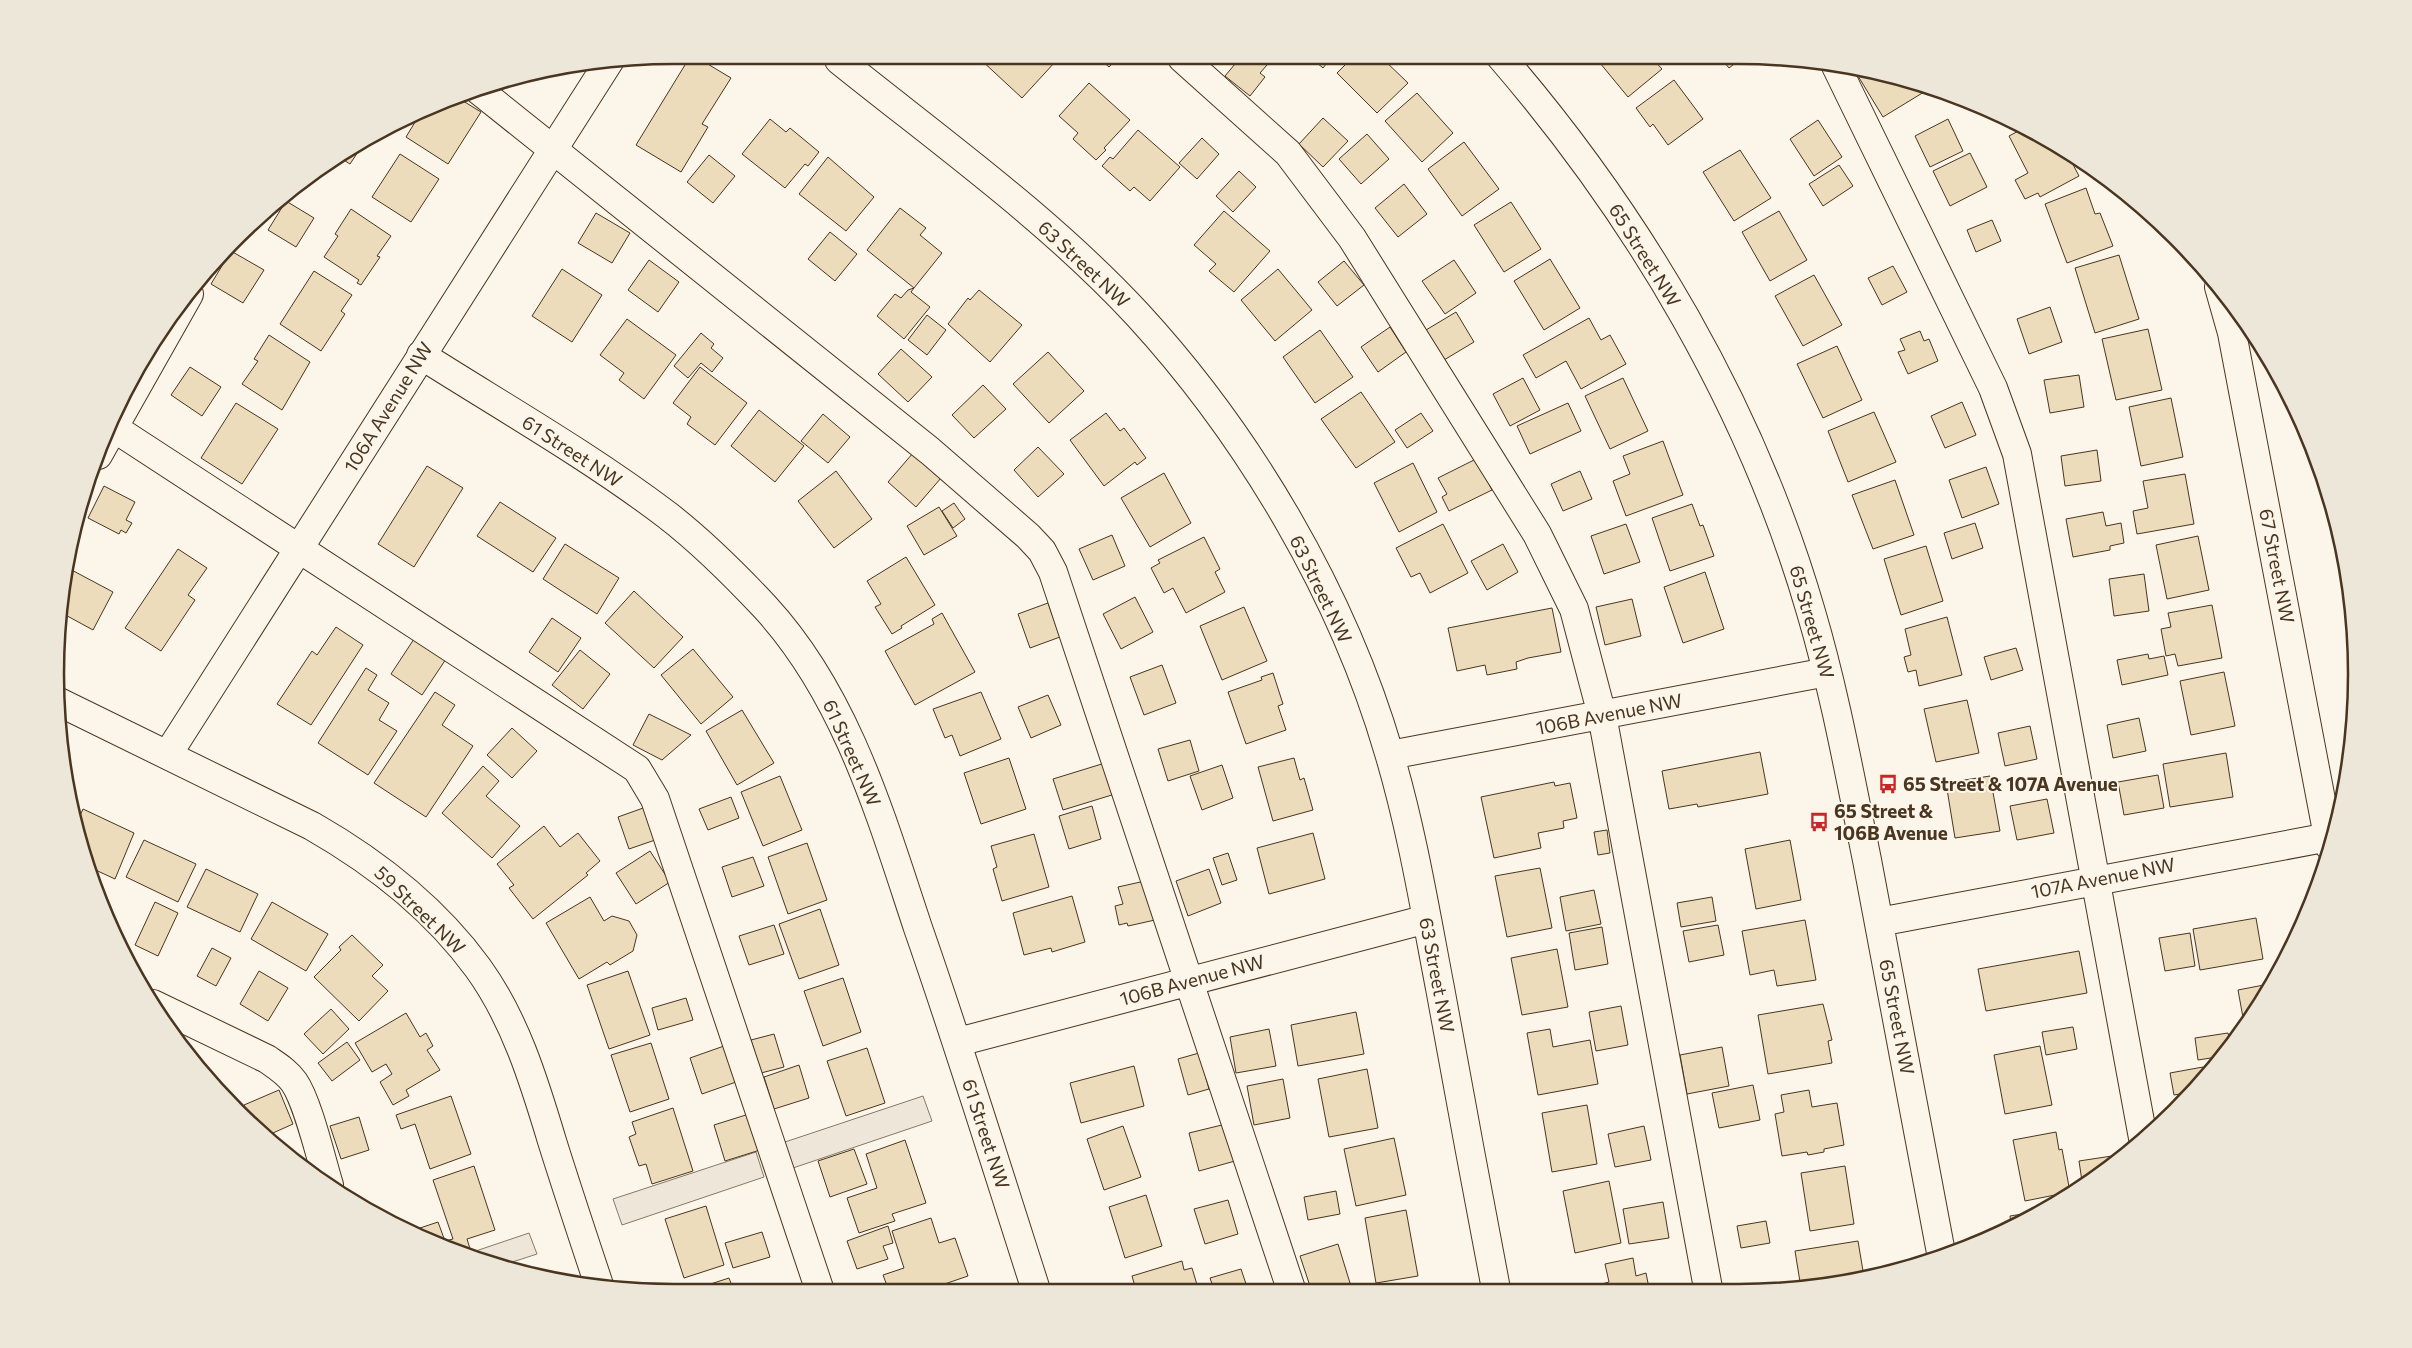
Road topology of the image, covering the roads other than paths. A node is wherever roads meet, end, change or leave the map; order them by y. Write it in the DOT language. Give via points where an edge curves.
graph roads {
  1 [pos="844,64"];
  2 [pos="1189,64"];
  3 [pos="1507,64"];
  4 [pos="605,68"];
  5 [pos="1839,72"];
  6 [pos="484,94"];
  7 [pos="552,148"];
  8 [pos="2241,332"];
  9 [pos="157,351"];
  10 [pos="421,355"];
  11 [pos="125,409"];
  12 [pos="115,429"];
  13 [pos="299,547"];
  14 [pos="1827,672"];
  15 [pos="65,705"];
  16 [pos="1602,715"];
  17 [pos="168,754"];
  18 [pos="1390,755"];
  19 [pos="2327,831"];
  20 [pos="2324,843"];
  21 [pos="2095,879"];
  22 [pos="1427,919"];
  23 [pos="1879,922"];
  24 [pos="1187,981"];
  25 [pos="165,1010"];
  26 [pos="958,1042"];
  27 [pos="2142,1131"];
  28 [pos="327,1175"];
  29 [pos="1940,1250"];
  30 [pos="596,1279"];
  31 [pos="818,1284"];
  32 [pos="1034,1284"];
  33 [pos="1290,1284"];
  34 [pos="1495,1284"];
  35 [pos="1707,1284"];
  1 -- 18 [label="street, 63 Street NW" via="1075,253 1138,315 1179,363 1246,455 1300,543 1356,661"];
  2 -- 16 [label="street" via="1288,153 1352,238 1537,534 1574,609"];
  3 -- 14 [label="street, 65 Street NW" via="1568,138 1613,203 1660,276 1704,354 1770,494 1809,603"];
  4 -- 7 [label="street, 106A Avenue NW"];
  5 -- 21 [label="street" via="2007,421 2019,464"];
  6 -- 7 [label="street"];
  7 -- 10 [label="street, 106A Avenue NW"];
  7 -- 24 [label="street" via="930,452 1042,551 1053,572"];
  8 -- 19 [label="street, 67 Street NW"];
  9 -- 11 [label="street"];
  10 -- 13 [label="street, 106A Avenue NW"];
  10 -- 26 [label="street, 61 Street NW" via="618,480 669,517 723,564 768,610 806,661 838,714 860,764"];
  12 -- 13 [label="street"];
  13 -- 17 [label="street, 106A Avenue NW"];
  13 -- 31 [label="street" via="626,760 648,784"];
  14 -- 16 [label="street, 106B Avenue NW"];
  14 -- 23 [label="street, 65 Street NW"];
  15 -- 17 [label="street, 59 Street NW"];
  16 -- 18 [label="street, 106B Avenue NW"];
  16 -- 35 [label="street"];
  17 -- 30 [label="street, 59 Street NW" via="343,844 404,890 453,938 478,968 516,1036 533,1078"];
  18 -- 22 [label="street, 63 Street NW"];
  20 -- 21 [label="street, 107A Avenue NW"];
  21 -- 23 [label="street, 107A Avenue NW"];
  21 -- 27 [label="street"];
  22 -- 24 [label="street, 106B Avenue NW"];
  22 -- 34 [label="street, 63 Street NW"];
  23 -- 29 [label="street, 65 Street NW"];
  24 -- 26 [label="street, 106B Avenue NW"];
  24 -- 33 [label="street"];
  25 -- 28 [label="street" via="282,1069 295,1083"];
  26 -- 32 [label="street, 61 Street NW"];
}
